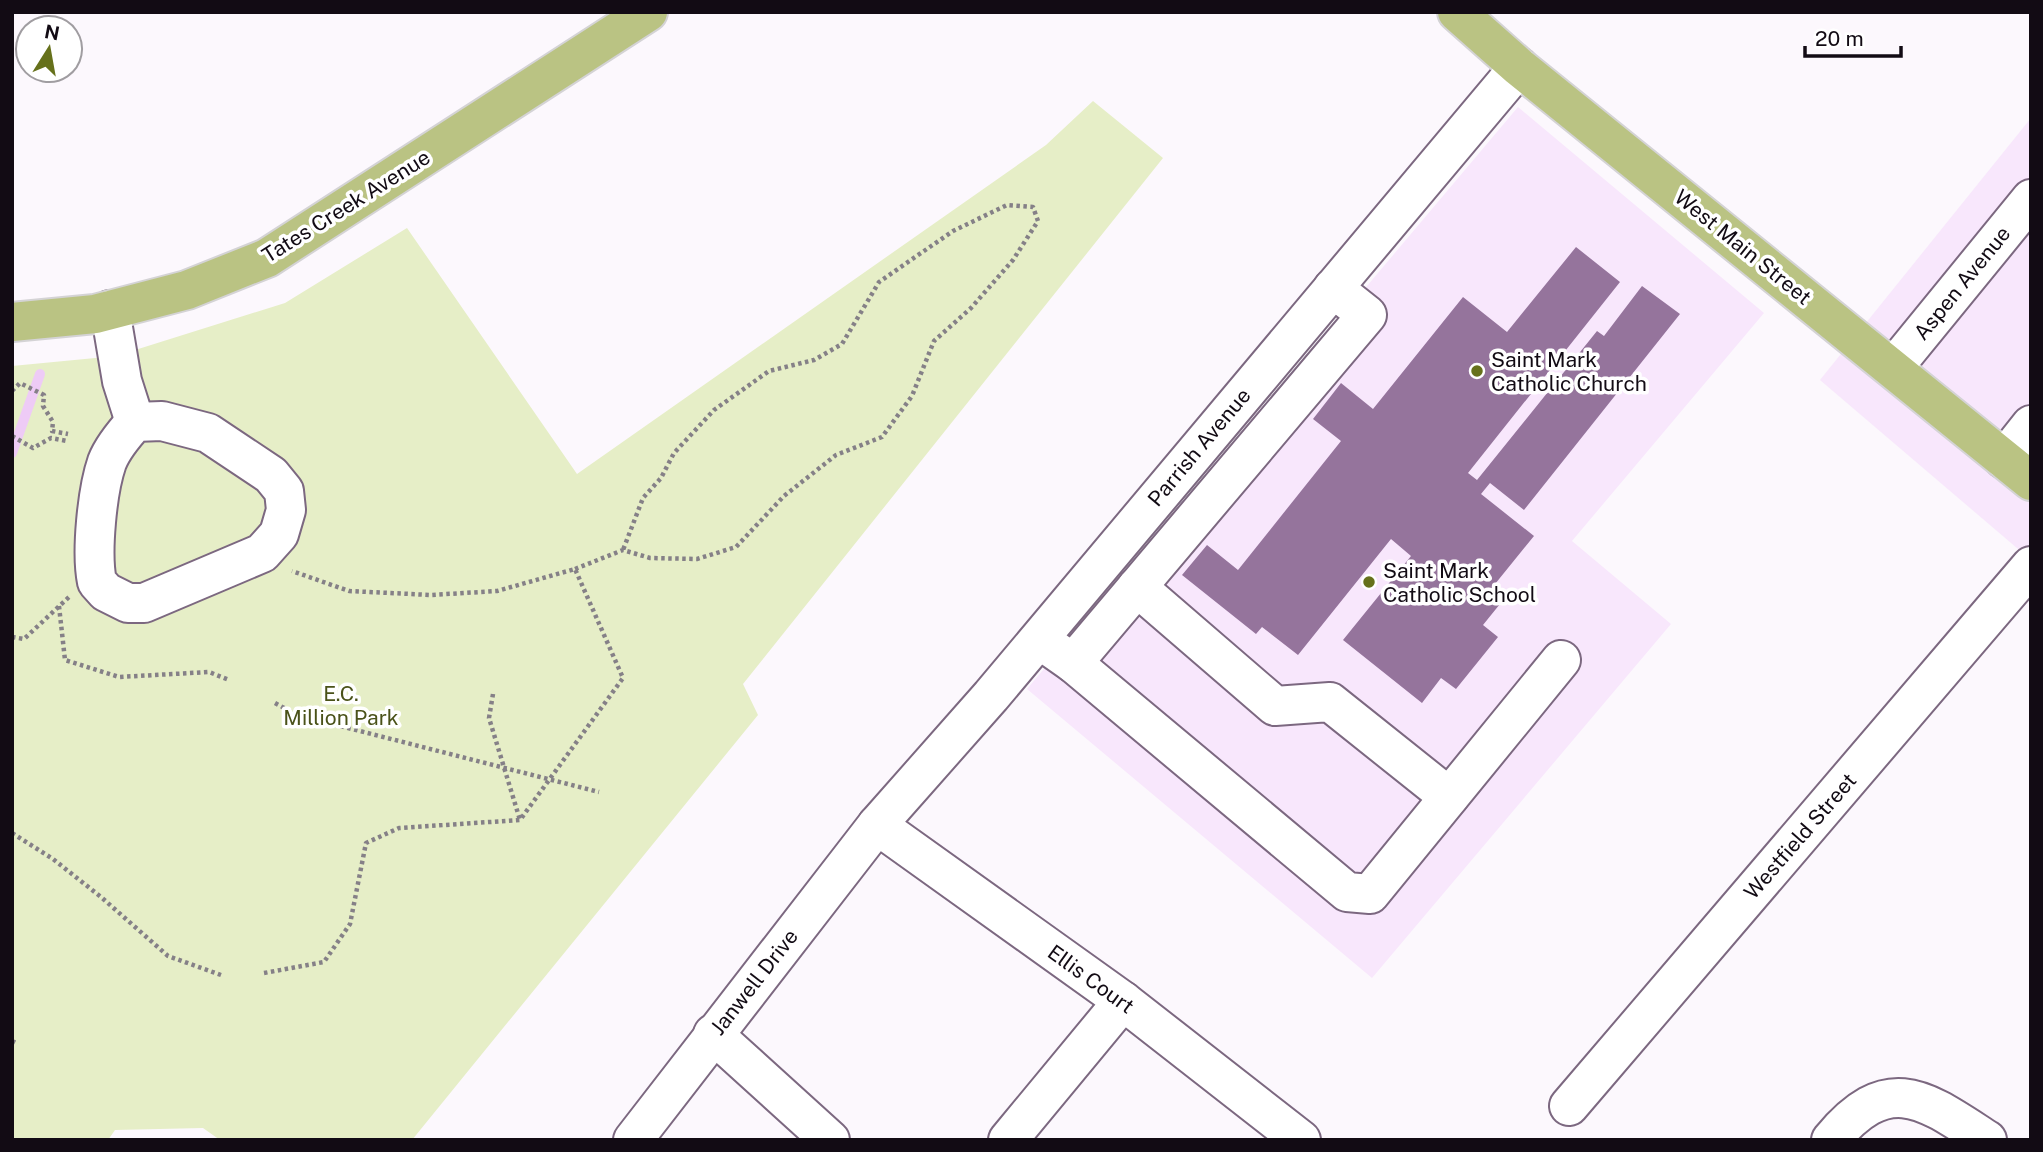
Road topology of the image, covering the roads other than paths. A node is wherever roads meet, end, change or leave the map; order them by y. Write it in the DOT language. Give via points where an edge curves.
graph roads {
  1 [pos="648,12"];
  2 [pos="1457,12"];
  3 [pos="1519,67"];
  4 [pos="2031,199"];
  5 [pos="1333,288"];
  6 [pos="110,310"];
  7 [pos="12,322"];
  8 [pos="1893,368"];
  9 [pos="135,422"];
  10 [pos="2031,425"];
  11 [pos="2017,470"];
  12 [pos="2031,566"];
  13 [pos="1137,587"];
  14 [pos="1038,639"];
  15 [pos="1561,660"];
  16 [pos="1073,663"];
  17 [pos="1449,797"];
  18 [pos="877,825"];
  19 [pos="1123,1001"];
  20 [pos="713,1034"];
  21 [pos="1569,1106"];
  22 [pos="633,1140"];
  23 [pos="830,1140"];
  24 [pos="1008,1140"];
  25 [pos="1301,1140"];
  26 [pos="1831,1140"];
  27 [pos="1987,1140"];
  1 -- 6 [label="main road, Tates Creek Avenue" via="267,258 187,290"];
  2 -- 3 [label="main road, West Main Street"];
  3 -- 5 [label="street, Parrish Avenue"];
  3 -- 8 [label="main road, West Main Street"];
  4 -- 8 [label="street, Aspen Avenue"];
  5 -- 13 [label="street" via="1367,315"];
  5 -- 14 [label="street, Parrish Avenue"];
  6 -- 7 [label="main road, Tates Creek Avenue"];
  6 -- 9 [label="street" via="122,381"];
  8 -- 11 [label="main road, West Main Street"];
  9 -- 9 [label="street" via="107,462 100,493 95,572 106,592 128,603 144,603 257,555 279,534 286,510 284,491 271,475 208,433 162,421"];
  10 -- 11 [label="street"];
  12 -- 21 [label="street, Westfield Street"];
  13 -- 16 [label="street"];
  13 -- 17 [label="street" via="1275,706 1330,702"];
  14 -- 16 [label="street"];
  14 -- 18 [label="street, Parrish Avenue"];
  15 -- 17 [label="street"];
  16 -- 17 [label="street" via="1346,892 1370,894"];
  18 -- 19 [label="street, Ellis Court"];
  18 -- 20 [label="street, Janwell Drive"];
  19 -- 24 [label="street"];
  19 -- 25 [label="street, Ellis Court"];
  20 -- 22 [label="street, Janwell Drive"];
  20 -- 23 [label="street"];
  26 -- 27 [label="street" via="1851,1118 1878,1101 1905,1097 1929,1103"];
}
